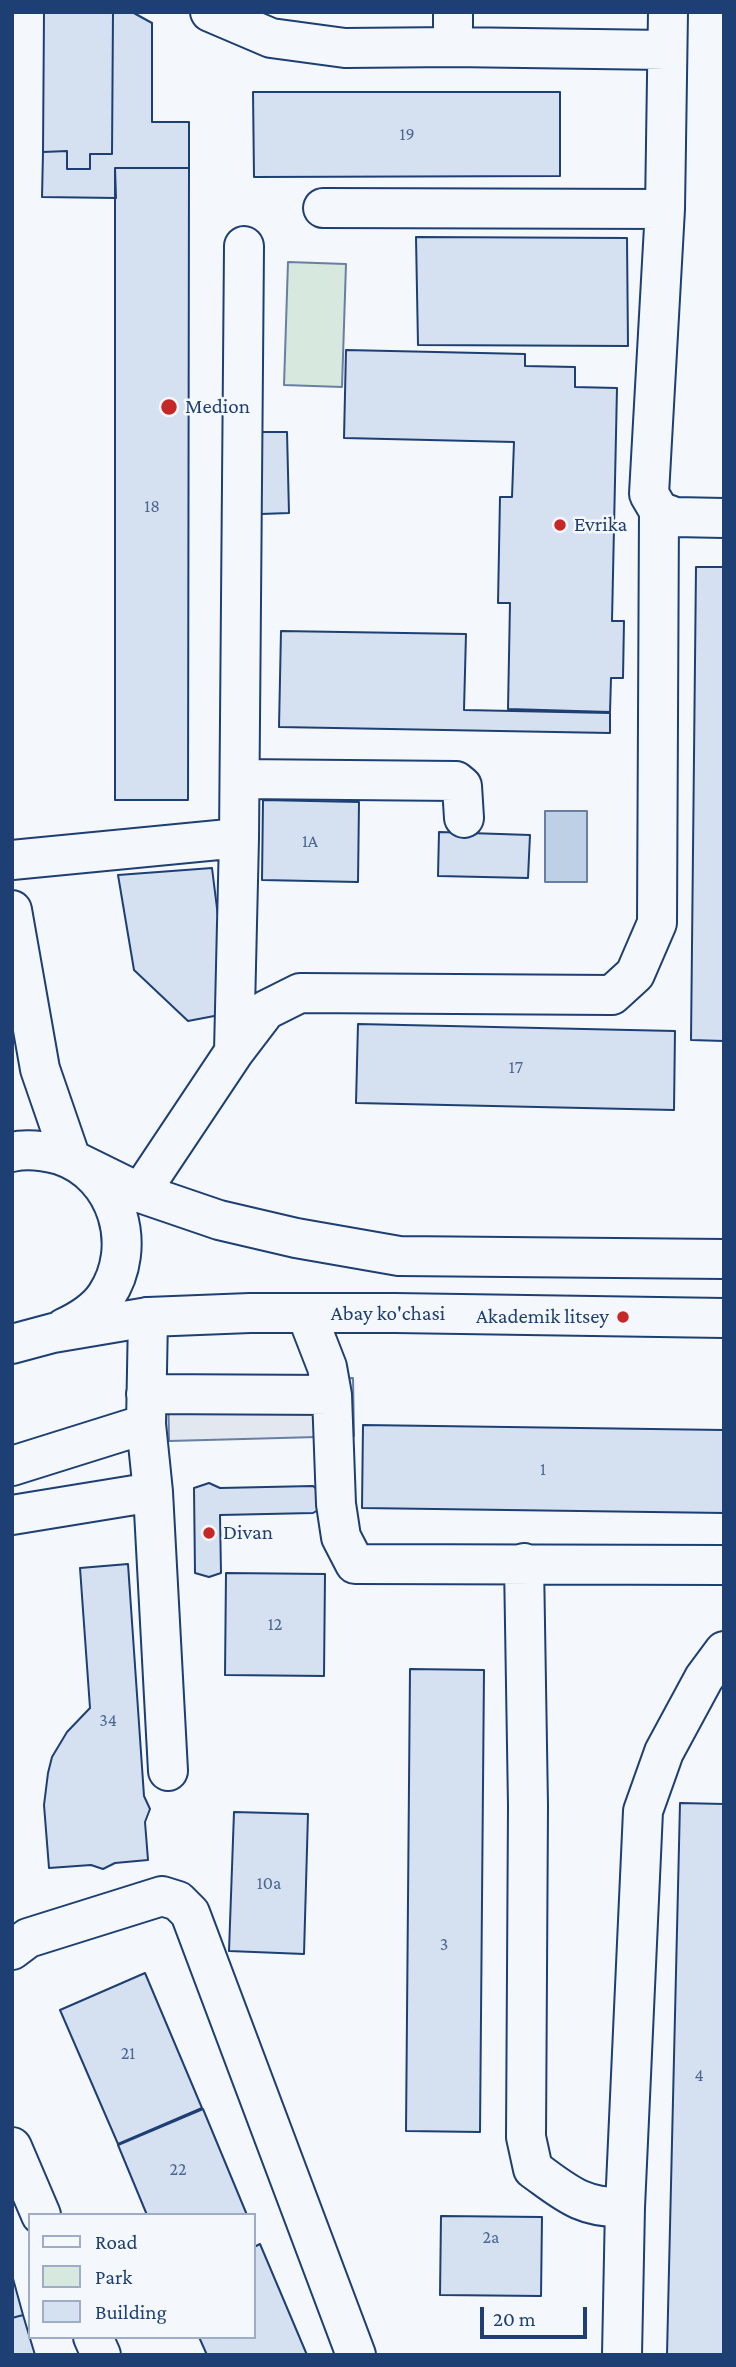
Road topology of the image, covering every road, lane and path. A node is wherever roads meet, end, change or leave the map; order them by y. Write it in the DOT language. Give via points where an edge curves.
graph roads {
  1 [pos="210,12"];
  2 [pos="668,12"];
  3 [pos="306,28"];
  4 [pos="453,30"];
  5 [pos="666,50"];
  6 [pos="323,208"];
  7 [pos="665,209"];
  8 [pos="244,246"];
  9 [pos="659,511"];
  10 [pos="724,518"];
  11 [pos="240,779"];
  12 [pos="464,818"];
  13 [pos="240,838"];
  14 [pos="12,860"];
  15 [pos="12,910"];
  16 [pos="234,1052"];
  17 [pos="12,1152"];
  18 [pos="71,1159"];
  19 [pos="140,1192"];
  20 [pos="724,1259"];
  21 [pos="306,1313"];
  22 [pos="148,1317"];
  23 [pos="724,1318"];
  24 [pos="12,1333"];
  25 [pos="53,1333"];
  26 [pos="12,1344"];
  27 [pos="332,1395"];
  28 [pos="146,1409"];
  29 [pos="12,1466"];
  30 [pos="153,1492"];
  31 [pos="12,1515"];
  32 [pos="524,1563"];
  33 [pos="724,1565"];
  34 [pos="724,1651"];
  35 [pos="168,1771"];
  36 [pos="12,1951"];
  37 [pos="12,2147"];
  38 [pos="625,2207"];
  39 [pos="40,2213"];
  40 [pos="93,2339"];
  41 [pos="101,2355"];
  42 [pos="356,2355"];
  43 [pos="622,2355"];
  1 -- 3 [label="main road" via="271,38"];
  2 -- 5 [label="main road"];
  3 -- 4 [label="main road" via="345,48"];
  4 -- 5 [label="main road"];
  5 -- 7 [label="main road"];
  6 -- 7 [label="main road"];
  7 -- 9 [label="main road" via="649,494"];
  8 -- 11 [label="main road"];
  9 -- 10 [label="main road" via="675,517"];
  9 -- 16 [label="main road" via="657,923 635,974 612,995 300,993 267,1010"];
  11 -- 12 [label="main road" via="456,781 462,786"];
  11 -- 13 [label="main road"];
  13 -- 14 [label="main road"];
  13 -- 16 [label="main road"];
  15 -- 18 [label="main road" via="40,1069"];
  16 -- 19 [label="main road"];
  17 -- 18 [label="main road" via="45,1151"];
  18 -- 19 [label="main road"];
  18 -- 25 [label="main road" via="97,1178 115,1205 123,1236 120,1268 98,1305 82,1320"];
  19 -- 20 [label="main road" via="219,1220 399,1256"];
  21 -- 22 [label="main road, Abay ko'chasi"];
  21 -- 23 [label="main road, Abay ko'chasi"];
  21 -- 27 [label="main road" via="327,1367"];
  22 -- 25 [label="main road, Abay ko'chasi"];
  22 -- 28 [label="main road"];
  24 -- 25 [label="main road"];
  25 -- 26 [label="main road"];
  27 -- 28 [label="main road"];
  27 -- 32 [label="main road" via="338,1515 341,1537 355,1564"];
  28 -- 29 [label="main road"];
  28 -- 30 [label="main road"];
  30 -- 31 [label="main road"];
  30 -- 35 [label="main road"];
  32 -- 33 [label="main road"];
  32 -- 38 [label="main road" via="526,2137 533,2169 574,2199 605,2208"];
  34 -- 38 [label="main road" via="664,1752 643,1811"];
  36 -- 42 [label="main road" via="28,1938 162,1896 178,1901 190,1913"];
  37 -- 39 [label="main road"];
  38 -- 43 [label="main road"];
  40 -- 41 [label="main road"];
}
